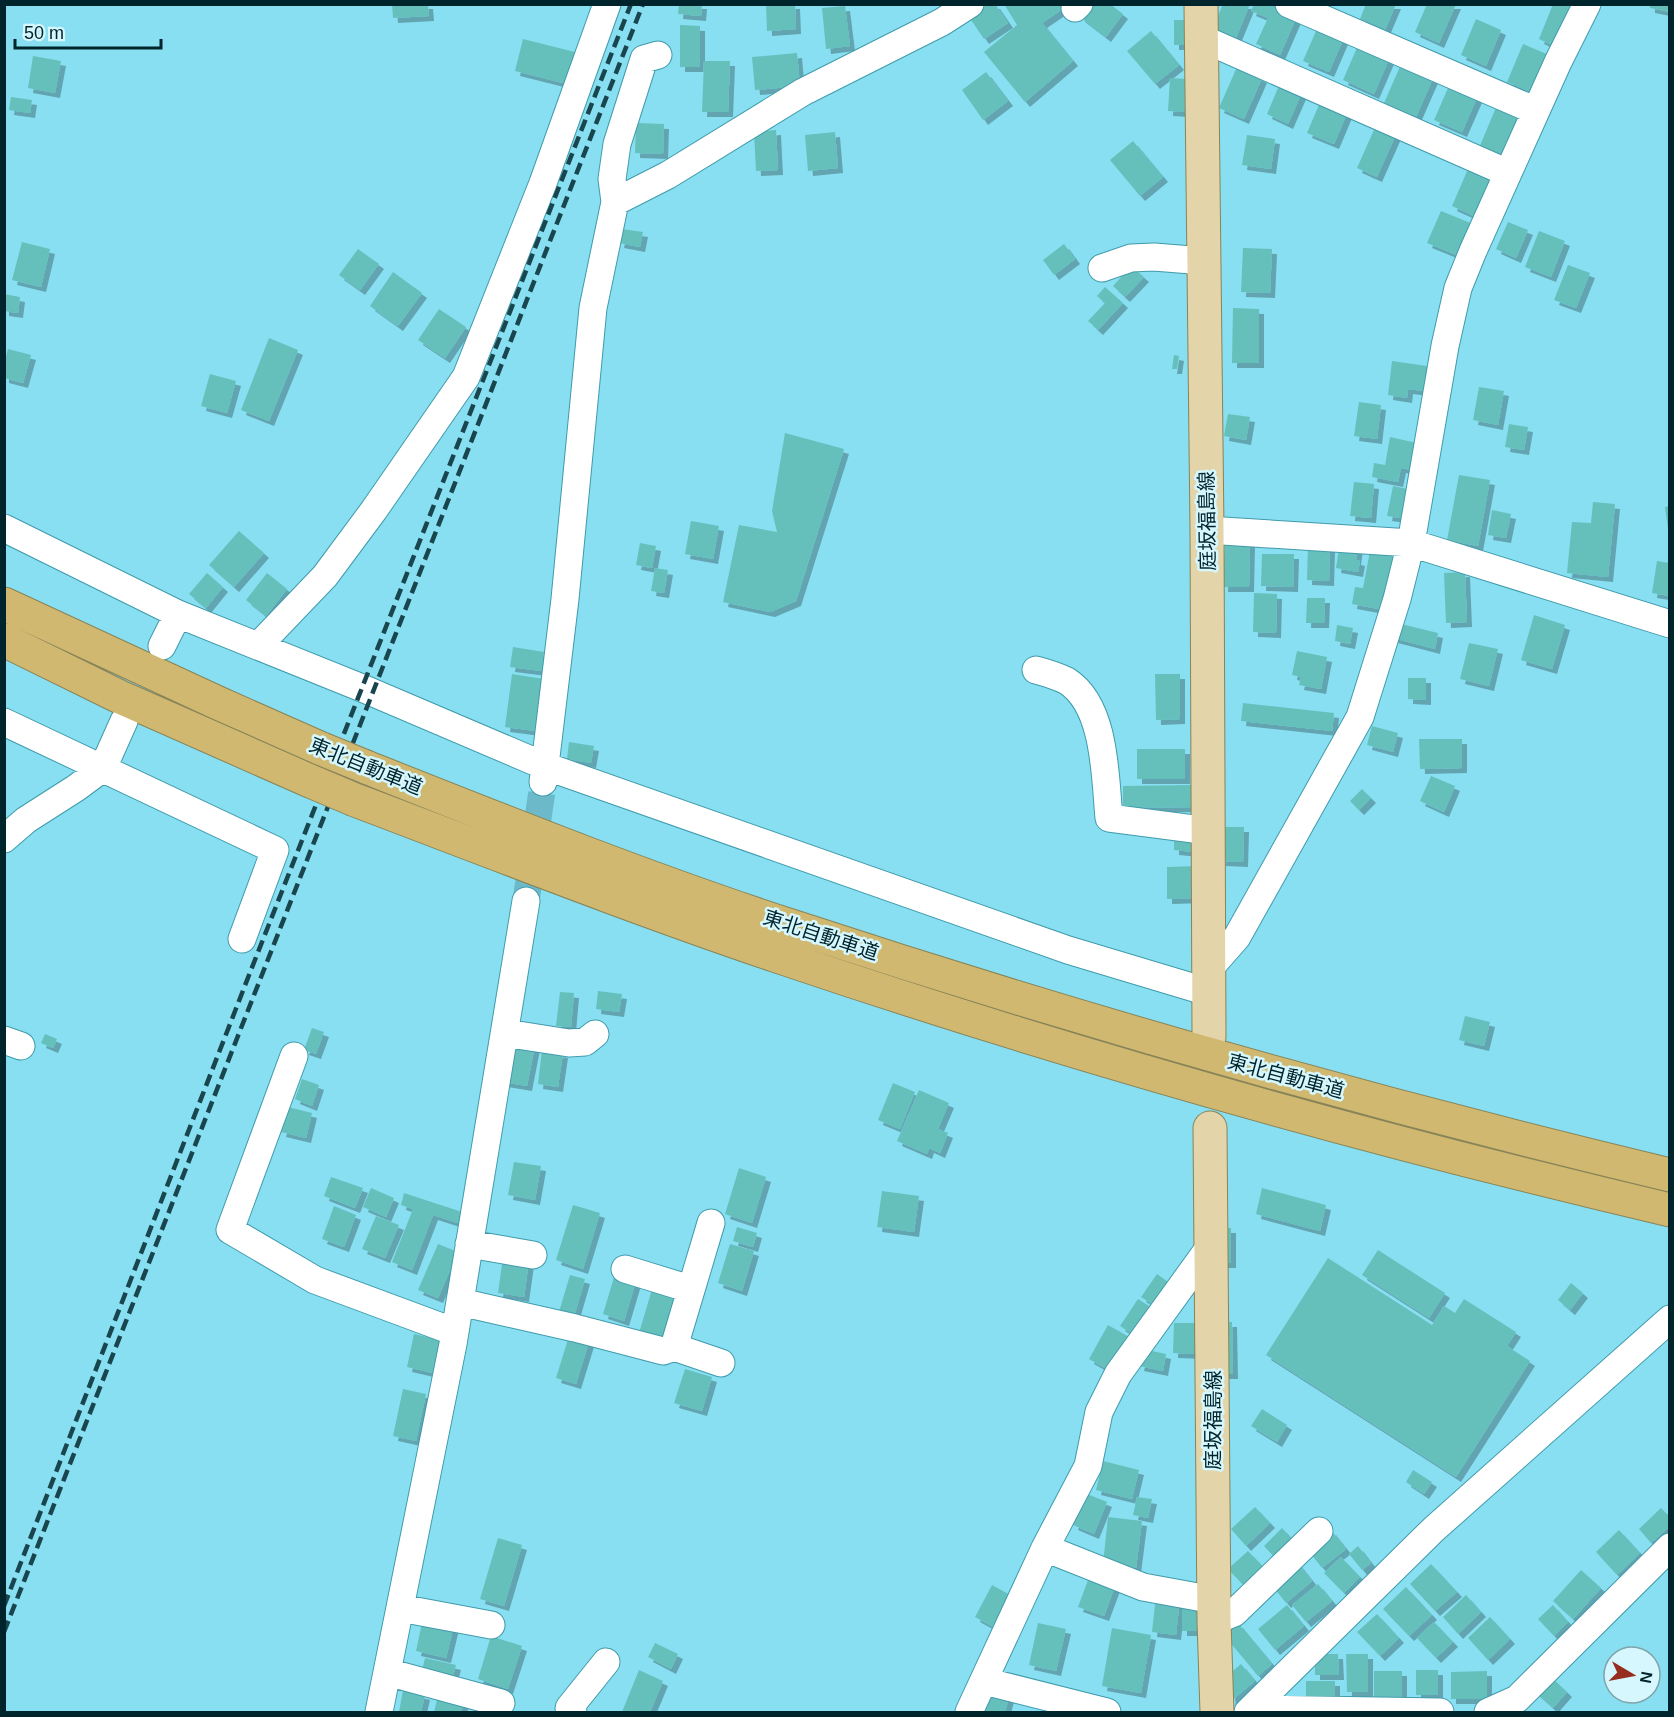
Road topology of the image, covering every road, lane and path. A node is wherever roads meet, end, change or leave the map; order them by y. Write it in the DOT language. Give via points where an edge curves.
graph roads {
  1 [pos="608,4"];
  2 [pos="970,4"];
  3 [pos="1201,4"];
  4 [pos="1289,4"];
  5 [pos="1587,4"];
  6 [pos="1201,38"];
  7 [pos="658,55"];
  8 [pos="1536,111"];
  9 [pos="1508,173"];
  10 [pos="615,202"];
  11 [pos="1204,261"];
  12 [pos="1102,268"];
  13 [pos="4,528"];
  14 [pos="1207,530"];
  15 [pos="1411,543"];
  16 [pos="4,604"];
  17 [pos="178,614"];
  18 [pos="1670,624"];
  19 [pos="4,640"];
  20 [pos="162,646"];
  21 [pos="258,646"];
  22 [pos="1036,670"];
  23 [pos="124,721"];
  24 [pos="4,722"];
  25 [pos="103,768"];
  26 [pos="544,775"];
  27 [pos="1209,831"];
  28 [pos="4,839"];
  29 [pos="526,902"];
  30 [pos="242,939"];
  31 [pos="1208,981"];
  32 [pos="505,1034"];
  33 [pos="595,1034"];
  34 [pos="1209,1037"];
  35 [pos="294,1056"];
  36 [pos="1210,1128"];
  37 [pos="1670,1175"];
  38 [pos="1670,1210"];
  39 [pos="711,1223"];
  40 [pos="469,1244"];
  41 [pos="1212,1244"];
  42 [pos="533,1255"];
  43 [pos="625,1269"];
  44 [pos="690,1289"];
  45 [pos="460,1302"];
  46 [pos="1670,1319"];
  47 [pos="455,1332"];
  48 [pos="674,1347"];
  49 [pos="721,1363"];
  50 [pos="1319,1531"];
  51 [pos="1670,1547"];
  52 [pos="1045,1548"];
  53 [pos="400,1608"];
  54 [pos="1214,1610"];
  55 [pos="491,1625"];
  56 [pos="606,1662"];
  57 [pos="387,1672"];
  58 [pos="984,1681"];
  59 [pos="501,1703"];
  60 [pos="1250,1711"];
  61 [pos="379,1713"];
  62 [pos="573,1713"];
  63 [pos="969,1713"];
  64 [pos="1107,1713"];
  65 [pos="1217,1713"];
  66 [pos="1440,1713"];
  67 [pos="1488,1713"];
  1 -- 21 [label="street" via="466,377 325,576"];
  2 -- 10 [label="street" via="803,92 668,175"];
  3 -- 6 [label="main road, 庭坂福島線"];
  4 -- 8 [label="street"];
  5 -- 8 [label="street"];
  6 -- 9 [label="street"];
  6 -- 11 [label="main road, 庭坂福島線"];
  7 -- 10 [label="street" via="644,59 617,144 612,179"];
  8 -- 9 [label="street"];
  9 -- 15 [label="street" via="1458,288"];
  10 -- 26 [label="street" via="593,308"];
  11 -- 12 [label="street" via="1131,258"];
  11 -- 14 [label="main road, 庭坂福島線"];
  13 -- 17 [label="street"];
  14 -- 15 [label="street"];
  14 -- 27 [label="main road, 庭坂福島線"];
  15 -- 18 [label="street"];
  15 -- 31 [label="street" via="1360,717 1237,937"];
  16 -- 37 [label="highway, 東北自動車道, bridge" via="322,749 562,844 777,921 1187,1049"];
  17 -- 20 [label="street"];
  17 -- 21 [label="street"];
  19 -- 38 [label="highway, 東北自動車道, bridge" via="120,697 355,800 776,955 1186,1084"];
  21 -- 26 [label="street"];
  22 -- 27 [label="street" via="1068,682 1095,718 1109,818"];
  23 -- 25 [label="street"];
  24 -- 25 [label="street"];
  25 -- 28 [label="street"];
  25 -- 30 [label="street" via="275,850"];
  26 -- 31 [label="street" via="1068,950"];
  27 -- 31 [label="main road, 庭坂福島線"];
  29 -- 32 [label="street"];
  31 -- 34 [label="main road, 庭坂福島線"];
  32 -- 33 [label="street" via="569,1043 585,1042"];
  32 -- 40 [label="street"];
  35 -- 47 [label="street" via="230,1230 315,1280"];
  36 -- 41 [label="main road, 庭坂福島線"];
  39 -- 44 [label="street"];
  40 -- 42 [label="street"];
  40 -- 45 [label="street"];
  41 -- 52 [label="street" via="1118,1374 1099,1412 1088,1466"];
  41 -- 54 [label="main road, 庭坂福島線"];
  43 -- 44 [label="street"];
  44 -- 48 [label="street"];
  45 -- 47 [label="street"];
  45 -- 48 [label="street" via="663,1351"];
  46 -- 60 [label="street" via="1434,1529"];
  47 -- 53 [label="street"];
  48 -- 49 [label="street"];
  50 -- 54 [label="street" via="1233,1613"];
  51 -- 67 [label="street" via="1517,1699"];
  52 -- 54 [label="street"];
  52 -- 58 [label="street"];
  53 -- 55 [label="street"];
  53 -- 57 [label="street"];
  54 -- 65 [label="main road, 庭坂福島線"];
  56 -- 62 [label="street" via="569,1708"];
  57 -- 59 [label="street"];
  57 -- 61 [label="street"];
  58 -- 63 [label="street"];
  58 -- 64 [label="street"];
  60 -- 66 [label="street"];
}
